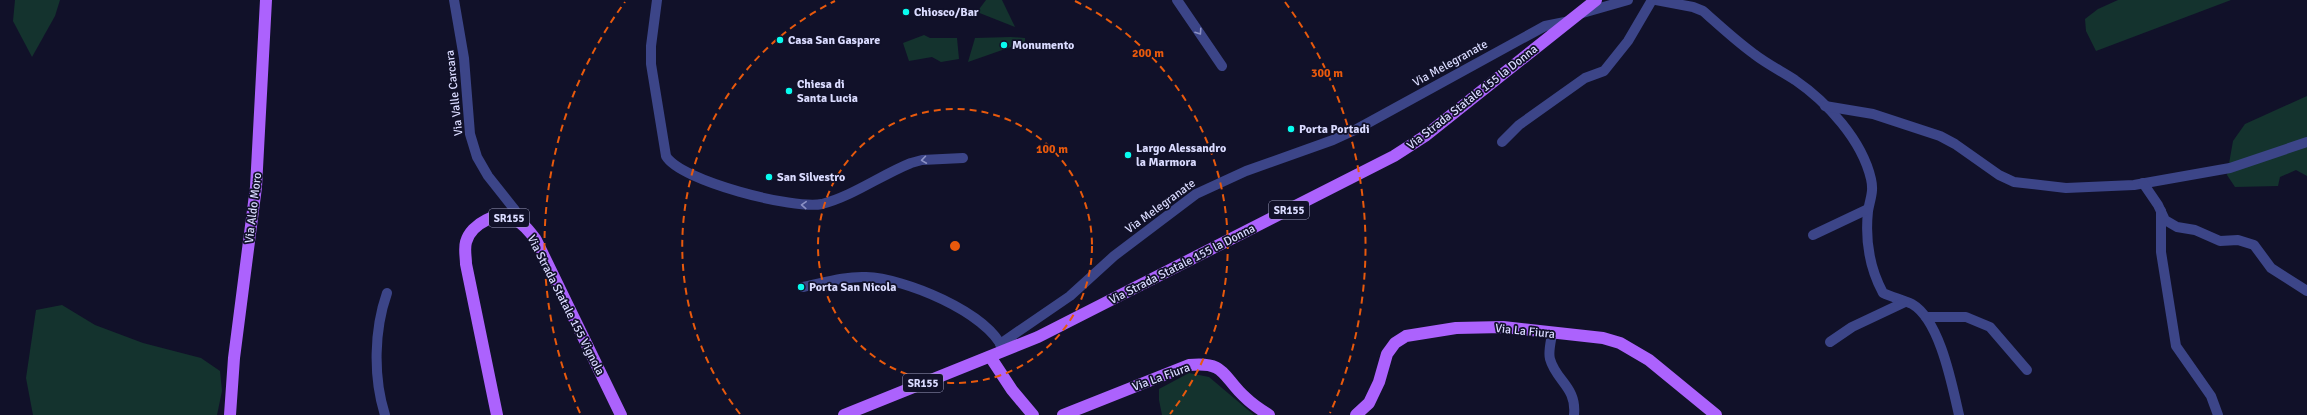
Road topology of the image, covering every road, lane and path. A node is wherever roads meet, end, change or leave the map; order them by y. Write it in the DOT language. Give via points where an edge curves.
graph roads {
  1 [pos="266,0"];
  2 [pos="454,0"];
  3 [pos="657,0"];
  4 [pos="1179,0"];
  5 [pos="1596,0"];
  6 [pos="1628,0"];
  7 [pos="1652,0"];
  8 [pos="1656,0"];
  9 [pos="1574,17"];
  10 [pos="1222,66"];
  11 [pos="1825,106"];
  12 [pos="1502,142"];
  13 [pos="2307,142"];
  14 [pos="963,158"];
  15 [pos="2143,183"];
  16 [pos="1868,210"];
  17 [pos="2162,212"];
  18 [pos="515,219"];
  19 [pos="1813,235"];
  20 [pos="802,287"];
  21 [pos="2307,291"];
  22 [pos="388,292"];
  23 [pos="1905,302"];
  24 [pos="1926,317"];
  25 [pos="1552,334"];
  26 [pos="1830,342"];
  27 [pos="1002,348"];
  28 [pos="991,358"];
  29 [pos="2027,370"];
  30 [pos="1031,414"];
  31 [pos="230,415"];
  32 [pos="385,415"];
  33 [pos="497,415"];
  34 [pos="621,415"];
  35 [pos="844,415"];
  36 [pos="1063,415"];
  37 [pos="1269,415"];
  38 [pos="1356,415"];
  39 [pos="1574,415"];
  40 [pos="1716,415"];
  41 [pos="1959,415"];
  42 [pos="2218,415"];
  1 -- 31 [label="main road, Via Aldo Moro" via="256,186 234,358"];
  2 -- 18 [label="street, Via Valle Carcara" via="464,58 470,134 477,157 488,176 515,210"];
  14 -- 3 [label="street, one-way" via="911,163 837,199 808,206 725,188 682,170 673,165 666,156 651,64"];
  4 -- 10 [label="street, one-way"];
  5 -- 9 [label="main road, Via Strada Statale 155 la Donna / SR155"];
  6 -- 9 [label="street, Via Melegranate"];
  7 -- 12 [label="street" via="1628,41 1604,71 1585,78 1519,125"];
  8 -- 11 [label="street" via="1694,7 1703,12"];
  9 -- 27 [label="main road, Via Strada Statale 155 la Donna / SR155" via="1425,136 1394,156 1038,337"];
  9 -- 27 [label="street, Via Melegranate" via="1545,26 1333,140 1208,187 1139,236 1070,296"];
  11 -- 15 [label="street" via="1873,114 1940,136 1999,176 2014,182 2066,188"];
  11 -- 16 [label="street" via="1864,158 1874,190"];
  13 -- 15 [label="street" via="2230,168"];
  15 -- 17 [label="street"];
  16 -- 19 [label="street"];
  16 -- 23 [label="street" via="1866,237 1875,278 1883,293"];
  17 -- 21 [label="street" via="2165,220 2176,227 2195,230 2220,241 2238,240 2254,245 2271,268"];
  17 -- 42 [label="street" via="2161,252 2176,346 2211,396"];
  18 -- 33 [label="main road, SR155" via="489,219 469,233 465,244 466,264"];
  18 -- 34 [label="main road, Via Strada Statale 155 Vignola / SR155" via="536,240"];
  20 -- 27 [label="street" via="853,277 904,283 969,315"];
  22 -- 32 [label="street" via="377,343 376,362"];
  23 -- 24 [label="street" via="1912,304"];
  23 -- 26 [label="street" via="1852,327"];
  24 -- 29 [label="street" via="1966,317 1990,327"];
  24 -- 41 [label="street" via="1937,338"];
  25 -- 38 [label="main road, Via La Fiura" via="1503,327 1456,328 1406,336 1395,343 1387,354 1379,382 1369,403"];
  25 -- 39 [label="street" via="1549,358 1572,396"];
  25 -- 40 [label="main road, Via La Fiura" via="1603,338 1620,343 1649,360"];
  27 -- 28 [label="main road, Via Strada Statale 155 la Donna / SR155"];
  28 -- 30 [label="main road"];
  28 -- 35 [label="main road, Via Strada Statale 155 la Donna / SR155"];
  36 -- 37 [label="main road, Via La Fiura" via="1189,365 1206,363 1220,368 1246,398"];
}
